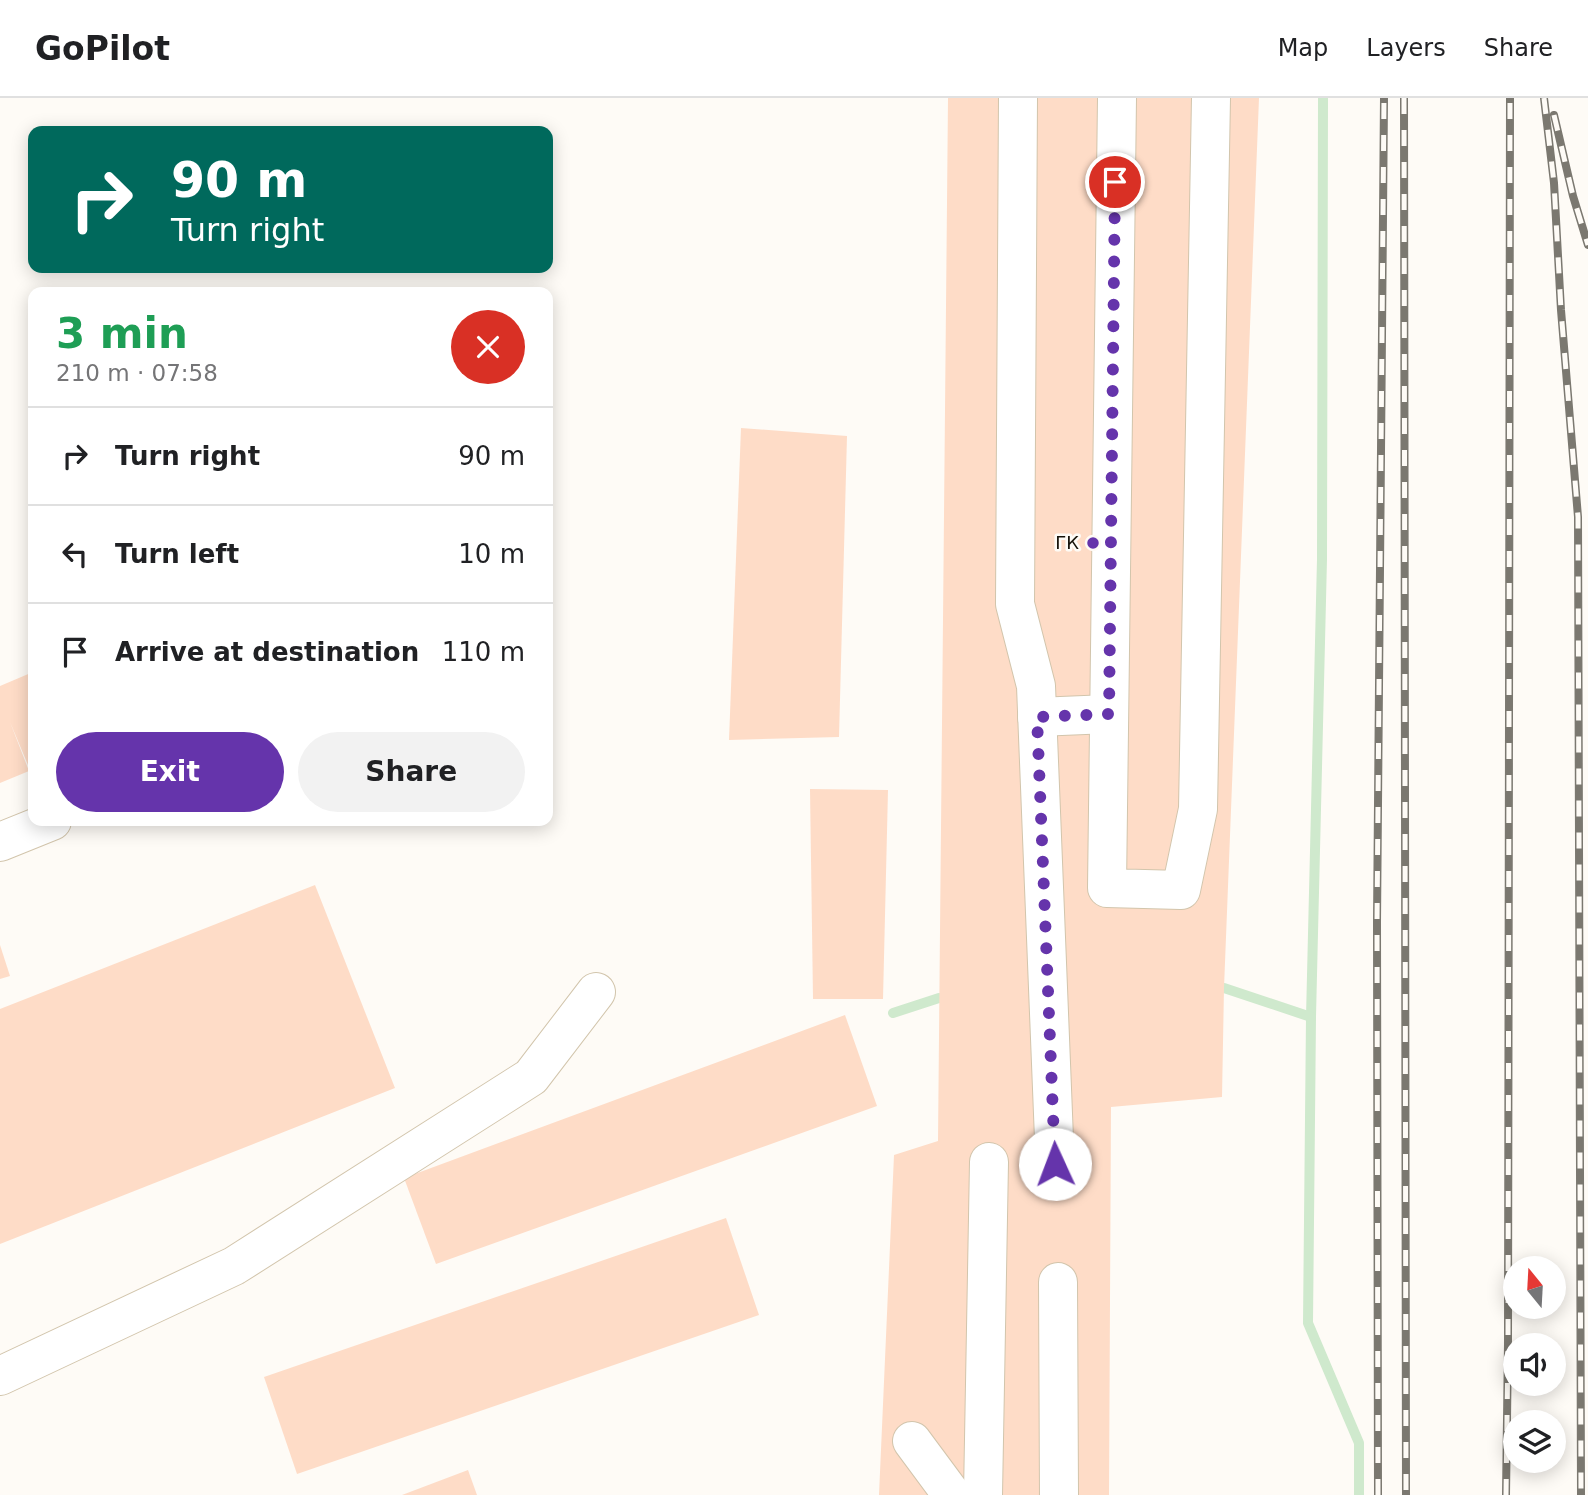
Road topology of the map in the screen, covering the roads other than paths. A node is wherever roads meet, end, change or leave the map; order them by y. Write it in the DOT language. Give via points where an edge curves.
graph roads {
  1 [pos="1018,98"];
  2 [pos="1117,98"];
  3 [pos="1211,98"];
  4 [pos="1109,714"];
  5 [pos="1037,717"];
  6 [pos="40,826"];
  7 [pos="0,842"];
  8 [pos="596,992"];
  9 [pos="989,1163"];
  10 [pos="1055,1164"];
  11 [pos="1058,1282"];
  12 [pos="0,1376"];
  13 [pos="912,1441"];
  14 [pos="952,1495"];
  15 [pos="983,1495"];
  16 [pos="1059,1495"];
  1 -- 5 [label="lane" via="1015,604 1036,686"];
  2 -- 4 [label="lane"];
  3 -- 4 [label="lane" via="1198,809 1181,890 1107,888"];
  4 -- 5 [label="lane"];
  5 -- 10 [label="lane"];
  6 -- 7 [label="lane"];
  8 -- 12 [label="lane" via="531,1077 234,1266"];
  9 -- 15 [label="lane"];
  11 -- 16 [label="lane"];
  13 -- 14 [label="lane"];
}
